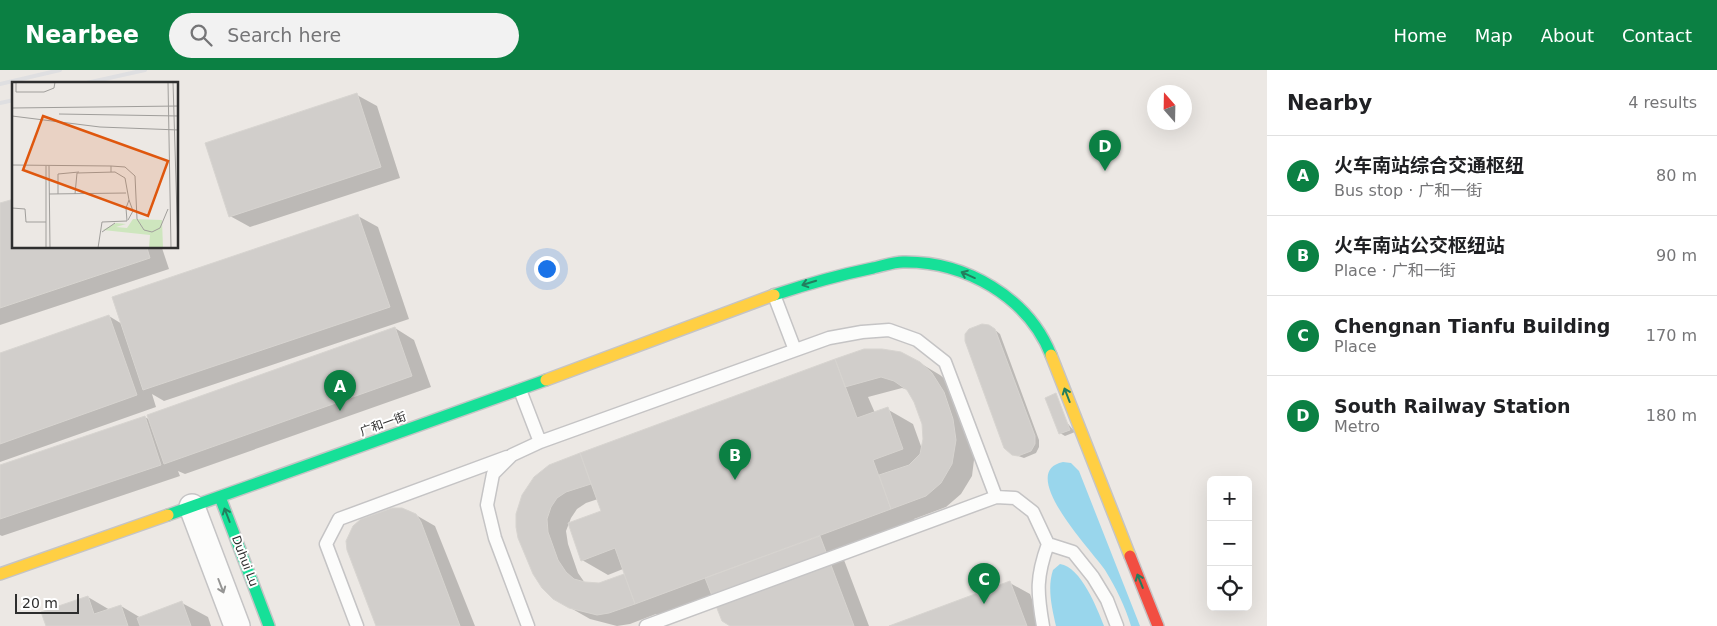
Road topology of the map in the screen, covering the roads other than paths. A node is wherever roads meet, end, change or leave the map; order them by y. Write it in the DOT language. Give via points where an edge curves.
graph roads {
  1 [pos="774,296"];
  2 [pos="795,350"];
  3 [pos="520,390"];
  4 [pos="540,442"];
  5 [pos="512,455"];
  6 [pos="220,497"];
  7 [pos="996,497"];
  8 [pos="192,507"];
  9 [pos="1048,544"];
  10 [pos="0,574"];
  11 [pos="237,626"];
  12 [pos="270,626"];
  13 [pos="356,626"];
  14 [pos="528,626"];
  15 [pos="646,626"];
  16 [pos="1043,626"];
  17 [pos="1117,626"];
  18 [pos="1158,626"];
  1 -- 2 [label="lane"];
  1 -- 3 [label="street, 广和一街"];
  18 -- 1 [label="street, 广和一街, one-way" via="1046,340 1022,309 999,290 966,273 947,267 902,262 848,272"];
  2 -- 4 [label="lane"];
  2 -- 7 [label="lane" via="829,338 862,332 889,330 918,340 945,362"];
  3 -- 4 [label="lane"];
  3 -- 6 [label="street, 广和一街"];
  4 -- 5 [label="lane"];
  5 -- 13 [label="lane" via="339,518 326,544"];
  5 -- 14 [label="lane" via="493,474 487,505 494,538"];
  6 -- 8 [label="street, 广和一街"];
  12 -- 6 [label="street, Duhui Lu, one-way"];
  7 -- 9 [label="lane" via="1016,498 1033,512"];
  7 -- 15 [label="lane"];
  8 -- 10 [label="street, 广和一街"];
  8 -- 11 [label="street, one-way"];
  9 -- 16 [label="lane" via="1038,579"];
  9 -- 17 [label="lane" via="1073,552 1093,577"];
}
